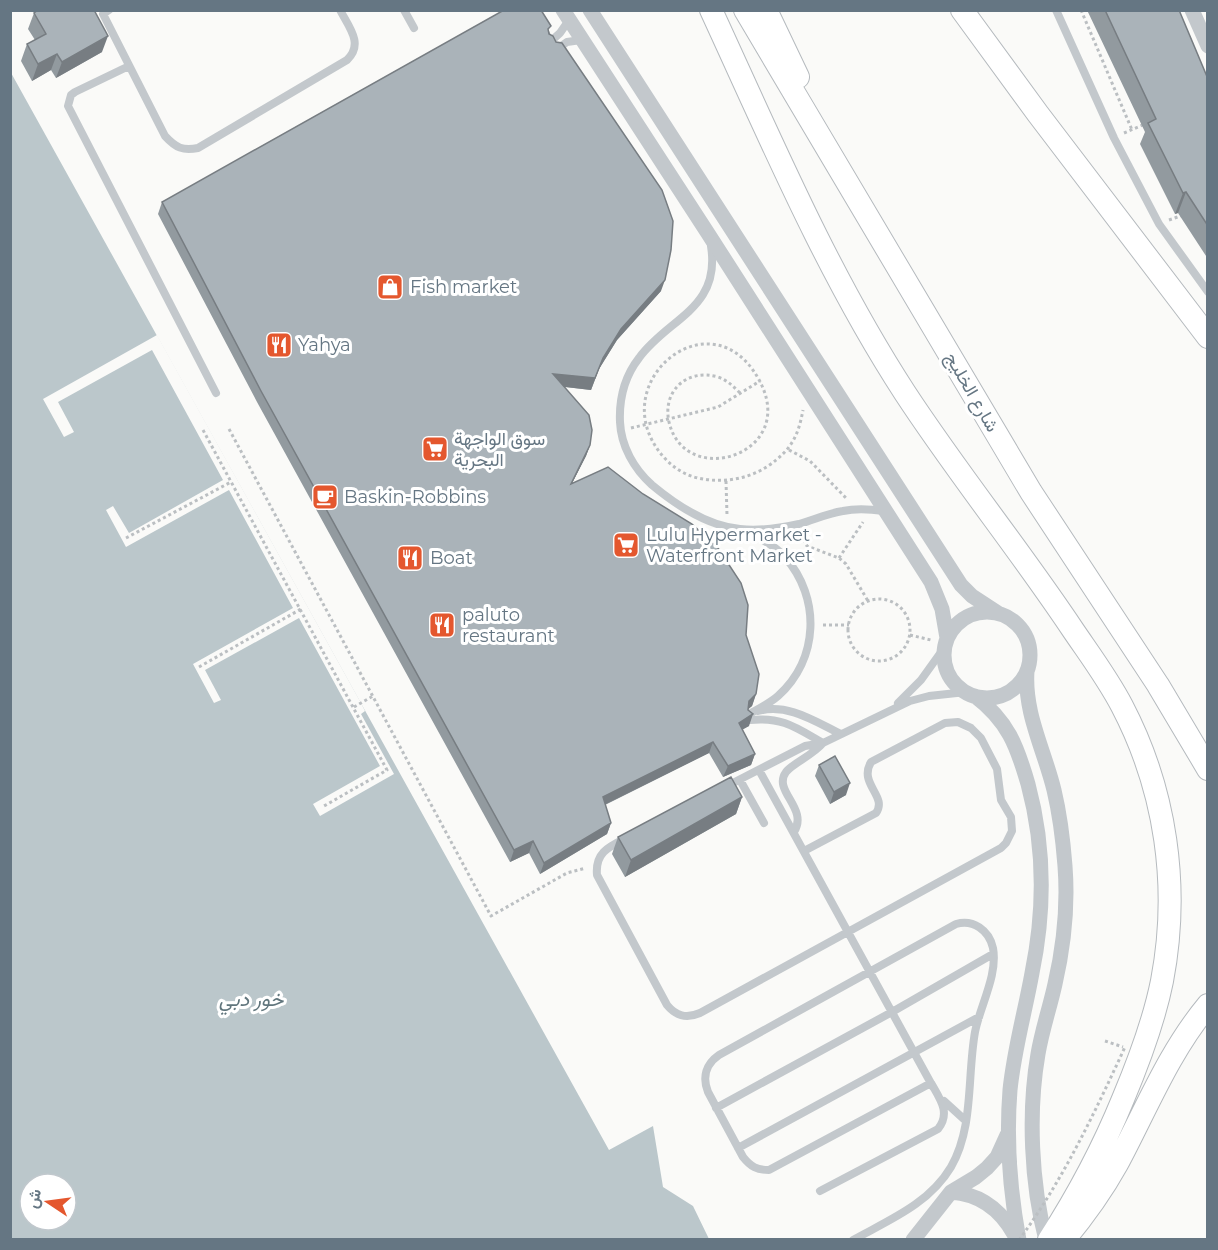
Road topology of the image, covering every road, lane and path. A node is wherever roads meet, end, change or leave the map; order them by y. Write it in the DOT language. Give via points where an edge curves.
graph roads {
  1 [pos="340,10"];
  2 [pos="404,10"];
  3 [pos="590,10"];
  4 [pos="711,10"];
  5 [pos="745,10"];
  6 [pos="766,10"];
  7 [pos="962,10"];
  8 [pos="1056,10"];
  9 [pos="1081,10"];
  10 [pos="1192,10"];
  11 [pos="104,12"];
  12 [pos="566,15"];
  13 [pos="414,28"];
  14 [pos="581,40"];
  15 [pos="550,42"];
  16 [pos="1208,46"];
  17 [pos="555,50"];
  18 [pos="129,66"];
  19 [pos="1154,120"];
  20 [pos="1132,130"];
  21 [pos="1114,138"];
  22 [pos="822,142"];
  23 [pos="1188,213"];
  24 [pos="1159,224"];
  25 [pos="710,235"];
  26 [pos="1208,292"];
  27 [pos="1208,337"];
  28 [pos="760,381"];
  29 [pos="804,383"];
  30 [pos="216,393"];
  31 [pos="740,393"];
  32 [pos="669,419"];
  33 [pos="646,425"];
  34 [pos="229,429"];
  35 [pos="203,430"];
  36 [pos="620,431"];
  37 [pos="789,450"];
  38 [pos="726,481"];
  39 [pos="231,482"];
  40 [pos="856,509"];
  41 [pos="879,510"];
  42 [pos="799,524"];
  43 [pos="727,526"];
  44 [pos="740,529"];
  45 [pos="126,538"];
  46 [pos="840,558"];
  47 [pos="868,602"];
  48 [pos="301,609"];
  49 [pos="998,613"];
  50 [pos="849,625"];
  51 [pos="812,626"];
  52 [pos="910,635"];
  53 [pos="946,643"];
  54 [pos="198,667"];
  55 [pos="1027,671"];
  56 [pos="971,694"];
  57 [pos="373,696"];
  58 [pos="354,707"];
  59 [pos="893,708"];
  60 [pos="750,717"];
  61 [pos="841,734"];
  62 [pos="823,743"];
  63 [pos="1208,769"];
  64 [pos="759,770"];
  65 [pos="740,780"];
  66 [pos="718,791"];
  67 [pos="324,806"];
  68 [pos="764,823"];
  69 [pos="794,832"];
  70 [pos="633,834"];
  71 [pos="804,851"];
  72 [pos="597,866"];
  73 [pos="848,931"];
  74 [pos="993,954"];
  75 [pos="870,973"];
  76 [pos="1208,1005"];
  77 [pos="892,1012"];
  78 [pos="979,1017"];
  79 [pos="1105,1041"];
  80 [pos="913,1051"];
  81 [pos="931,1083"];
  82 [pos="716,1108"];
  83 [pos="966,1121"];
  84 [pos="1009,1130"];
  85 [pos="738,1148"];
  86 [pos="820,1191"];
  87 [pos="951,1192"];
  88 [pos="853,1239"];
  89 [pos="913,1239"];
  90 [pos="1018,1239"];
  91 [pos="1047,1239"];
  92 [pos="1064,1239"];
  1 -- 18 [label="lane" via="355,36 352,55 198,148 186,151 165,136"];
  2 -- 13 [label="lane"];
  3 -- 49 [label="street" via="961,585"];
  4 -- 91 [label="main road" via="858,316 904,393 1105,677 1135,733 1156,793 1167,845 1170,887 1162,983 1144,1044 1116,1115 1079,1189"];
  5 -- 22 [label="main road, شارع الخليج"];
  6 -- 22 [label="main road" via="796,73"];
  7 -- 27 [label="main road"];
  8 -- 21 [label="lane"];
  9 -- 20 [label="path"];
  10 -- 16 [label="street"];
  11 -- 18 [label="lane"];
  12 -- 14 [label="street"];
  12 -- 15 [label="lane" via="560,33"];
  14 -- 17 [label="lane" via="567,42"];
  14 -- 25 [label="street"];
  18 -- 30 [label="lane" via="75,92 68,106"];
  19 -- 20 [label="path"];
  20 -- 21 [label="path"];
  21 -- 24 [label="lane"];
  22 -- 63 [label="main road, شارع الخليج" via="1031,492 1158,685"];
  23 -- 24 [label="path"];
  24 -- 26 [label="lane"];
  25 -- 29 [label="street"];
  25 -- 36 [label="lane" via="712,254 704,292 694,308 638,358 619,405"];
  28 -- 31 [label="path"];
  28 -- 32 [label="path" via="767,403 766,424 757,442 743,452 717,458 699,456 677,439"];
  28 -- 33 [label="path" via="746,360 728,348 711,344 688,347 669,358 653,377 645,400"];
  29 -- 37 [label="path" via="803,411"];
  29 -- 41 [label="street"];
  31 -- 32 [label="path" via="718,407"];
  31 -- 32 [label="path" via="718,377 693,377 673,390 668,404"];
  32 -- 33 [label="path"];
  33 -- 36 [label="path"];
  33 -- 38 [label="path" via="661,454 678,470 702,479"];
  34 -- 57 [label="path"];
  35 -- 39 [label="path"];
  36 -- 43 [label="lane" via="643,477 690,511"];
  37 -- 38 [label="path" via="754,474"];
  37 -- 40 [label="path" via="810,461"];
  38 -- 43 [label="path"];
  39 -- 45 [label="path"];
  39 -- 48 [label="path"];
  40 -- 41 [label="lane"];
  40 -- 42 [label="lane"];
  41 -- 46 [label="path"];
  41 -- 53 [label="street" via="938,595"];
  42 -- 44 [label="lane"];
  42 -- 46 [label="path" via="807,546"];
  43 -- 44 [label="lane"];
  44 -- 51 [label="lane" via="764,540 794,569 809,600"];
  46 -- 47 [label="path"];
  47 -- 50 [label="path" via="857,609"];
  47 -- 52 [label="path" via="880,599 897,604 908,617"];
  48 -- 54 [label="path"];
  48 -- 58 [label="path"];
  49 -- 53 [label="street" via="968,616 952,629"];
  49 -- 55 [label="street" via="1023,631 1030,651"];
  50 -- 51 [label="path"];
  50 -- 52 [label="path" via="856,650 879,661 902,651"];
  51 -- 60 [label="lane" via="807,652 795,676 777,697"];
  52 -- 53 [label="path"];
  53 -- 56 [label="street" via="951,678"];
  53 -- 59 [label="lane" via="921,680"];
  55 -- 56 [label="street" via="1006,693 996,697"];
  55 -- 91 [label="street" via="1029,709 1054,790 1065,868 1062,946 1034,1088 1036,1185"];
  56 -- 59 [label="lane" via="929,696"];
  56 -- 84 [label="street" via="991,708 1014,742 1033,802 1040,845 1039,932 1015,1052"];
  57 -- 58 [label="path"];
  57 -- 72 [label="path" via="491,916 567,873"];
  58 -- 67 [label="path" via="387,770"];
  59 -- 61 [label="lane"];
  60 -- 61 [label="lane" via="777,708 789,710"];
  60 -- 62 [label="lane" via="786,722"];
  61 -- 62 [label="lane"];
  62 -- 64 [label="lane" via="805,746"];
  62 -- 69 [label="lane" via="791,767 783,779 798,815"];
  64 -- 65 [label="lane"];
  64 -- 69 [label="lane"];
  65 -- 66 [label="lane"];
  65 -- 68 [label="lane"];
  69 -- 71 [label="lane"];
  70 -- 72 [label="lane" via="604,850"];
  71 -- 73 [label="lane"];
  71 -- 73 [label="lane" via="879,810 880,801 867,777 868,766 875,758 945,723 965,724 981,738 997,769 1001,800 1011,817 1012,831 1006,843"];
  72 -- 73 [label="lane" via="597,875 667,1005 685,1017 700,1013"];
  73 -- 75 [label="lane"];
  74 -- 75 [label="lane" via="985,932 975,924 962,922"];
  74 -- 77 [label="lane"];
  74 -- 78 [label="lane" via="991,977"];
  75 -- 77 [label="lane"];
  75 -- 82 [label="lane" via="714,1059 705,1080"];
  76 -- 92 [label="main road" via="1179,1044 1111,1173"];
  77 -- 80 [label="lane"];
  77 -- 82 [label="lane"];
  78 -- 80 [label="lane"];
  78 -- 83 [label="lane"];
  79 -- 90 [label="path, bridge" via="1125,1047 1070,1159"];
  80 -- 81 [label="lane"];
  80 -- 85 [label="lane"];
  81 -- 83 [label="lane" via="947,1105"];
  81 -- 85 [label="lane" via="770,1170 750,1166"];
  81 -- 86 [label="lane" via="945,1109 938,1129"];
  82 -- 85 [label="lane"];
  83 -- 88 [label="lane" via="956,1158 934,1189 912,1207"];
  84 -- 87 [label="street" via="987,1168"];
  84 -- 90 [label="street"];
  87 -- 89 [label="street"];
  87 -- 90 [label="street" via="981,1199 1006,1220"];
}
